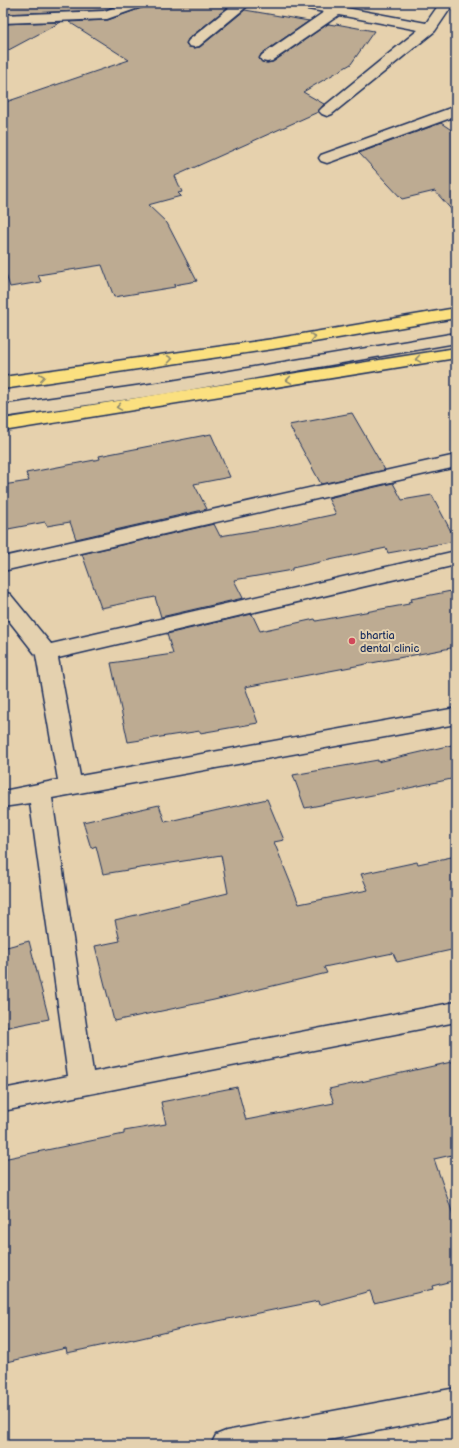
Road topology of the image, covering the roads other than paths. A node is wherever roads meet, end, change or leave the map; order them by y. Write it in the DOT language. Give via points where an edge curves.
graph roads {
  1 [pos="139,3"];
  2 [pos="244,3"];
  3 [pos="297,3"];
  4 [pos="447,3"];
  5 [pos="336,11"];
  6 [pos="3,18"];
  7 [pos="430,28"];
  8 [pos="194,43"];
  9 [pos="267,58"];
  10 [pos="327,111"];
  11 [pos="456,111"];
  12 [pos="327,158"];
  13 [pos="456,313"];
  14 [pos="456,328"];
  15 [pos="456,338"];
  16 [pos="456,353"];
  17 [pos="3,383"];
  18 [pos="3,399"];
  19 [pos="3,411"];
  20 [pos="3,425"];
  21 [pos="456,461"];
  22 [pos="456,558"];
  23 [pos="3,564"];
  24 [pos="3,599"];
  25 [pos="46,653"];
  26 [pos="456,716"];
  27 [pos="71,787"];
  28 [pos="40,793"];
  29 [pos="3,799"];
  30 [pos="456,1012"];
  31 [pos="82,1085"];
  32 [pos="3,1100"];
  33 [pos="456,1402"];
  34 [pos="226,1445"];
  1 -- 6 [label="street" via="107,15"];
  2 -- 8 [label="street"];
  3 -- 5 [label="street"];
  4 -- 7 [label="street"];
  5 -- 7 [label="street"];
  5 -- 9 [label="street"];
  7 -- 10 [label="street"];
  11 -- 12 [label="street"];
  17 -- 13 [label="main road, one-way" via="273,344"];
  14 -- 18 [label="street" via="306,354"];
  15 -- 19 [label="street" via="179,386"];
  16 -- 20 [label="main road, one-way"];
  21 -- 23 [label="street"];
  22 -- 25 [label="street"];
  24 -- 25 [label="street"];
  25 -- 27 [label="street"];
  26 -- 27 [label="street"];
  27 -- 28 [label="street"];
  28 -- 29 [label="street"];
  28 -- 31 [label="street"];
  30 -- 31 [label="street"];
  31 -- 32 [label="street"];
  33 -- 34 [label="street"];
}
